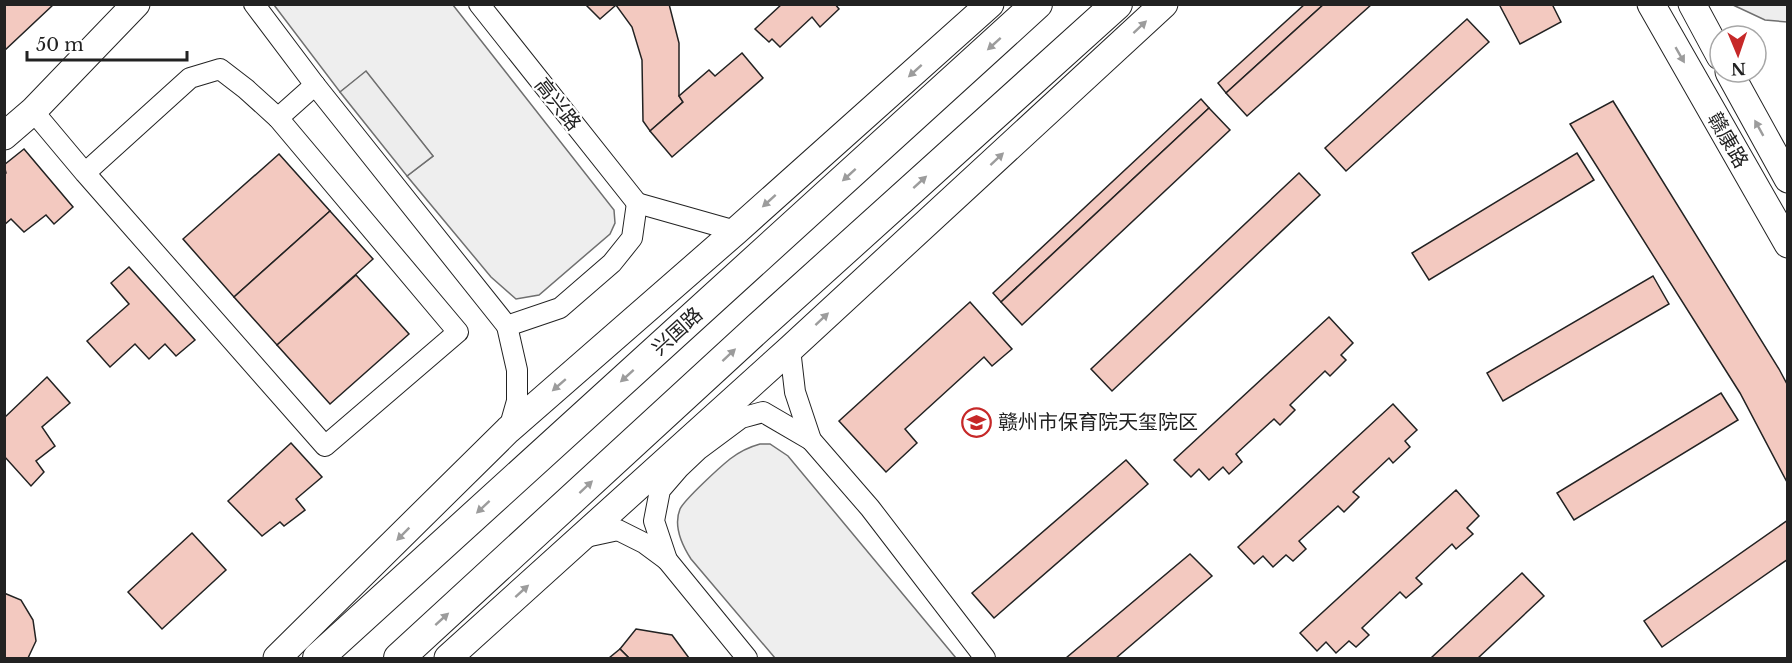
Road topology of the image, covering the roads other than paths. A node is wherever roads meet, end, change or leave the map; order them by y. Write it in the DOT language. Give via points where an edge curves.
graph roads {
  1 [pos="136,4"];
  2 [pos="254,4"];
  3 [pos="479,4"];
  4 [pos="990,4"];
  5 [pos="1037,4"];
  6 [pos="1117,4"];
  7 [pos="1164,4"];
  8 [pos="1651,4"];
  9 [pos="1692,4"];
  10 [pos="1708,34"];
  11 [pos="1736,84"];
  12 [pos="315,85"];
  13 [pos="33,111"];
  14 [pos="278,117"];
  15 [pos="4,136"];
  16 [pos="85,174"];
  17 [pos="1788,179"];
  18 [pos="637,203"];
  19 [pos="736,231"];
  20 [pos="1788,244"];
  21 [pos="507,326"];
  22 [pos="790,349"];
  23 [pos="508,430"];
  24 [pos="811,440"];
  25 [pos="581,538"];
  26 [pos="667,560"];
  27 [pos="277,658"];
  28 [pos="318,658"];
  29 [pos="399,658"];
  30 [pos="447,658"];
  31 [pos="747,658"];
  32 [pos="985,658"];
  1 -- 13 [label="street"];
  2 -- 12 [label="street"];
  3 -- 18 [label="street, 高兴路"];
  4 -- 19 [label="street, one-way"];
  5 -- 28 [label="main road, 兴国路, one-way"];
  29 -- 6 [label="main road, one-way"];
  22 -- 7 [label="street, one-way"];
  8 -- 20 [label="street, 赣康路, one-way"];
  9 -- 10 [label="street"];
  17 -- 11 [label="street, 赣康路, one-way"];
  12 -- 14 [label="street"];
  12 -- 21 [label="street"];
  13 -- 15 [label="street"];
  13 -- 16 [label="street"];
  14 -- 16 [label="street" via="220,69 190,78"];
  14 -- 16 [label="street" via="458,332 325,446"];
  18 -- 19 [label="street"];
  18 -- 21 [label="street" via="632,238 612,264 560,308"];
  19 -- 23 [label="street, one-way"];
  21 -- 23 [label="street" via="518,370 517,401"];
  22 -- 24 [label="street" via="795,392"];
  22 -- 25 [label="street"];
  23 -- 27 [label="street, one-way"];
  24 -- 26 [label="street" via="763,412 741,418 699,450 660,490 654,521"];
  24 -- 32 [label="street" via="870,508"];
  25 -- 26 [label="street" via="618,530"];
  30 -- 25 [label="street, one-way"];
  26 -- 31 [label="street"];
}
